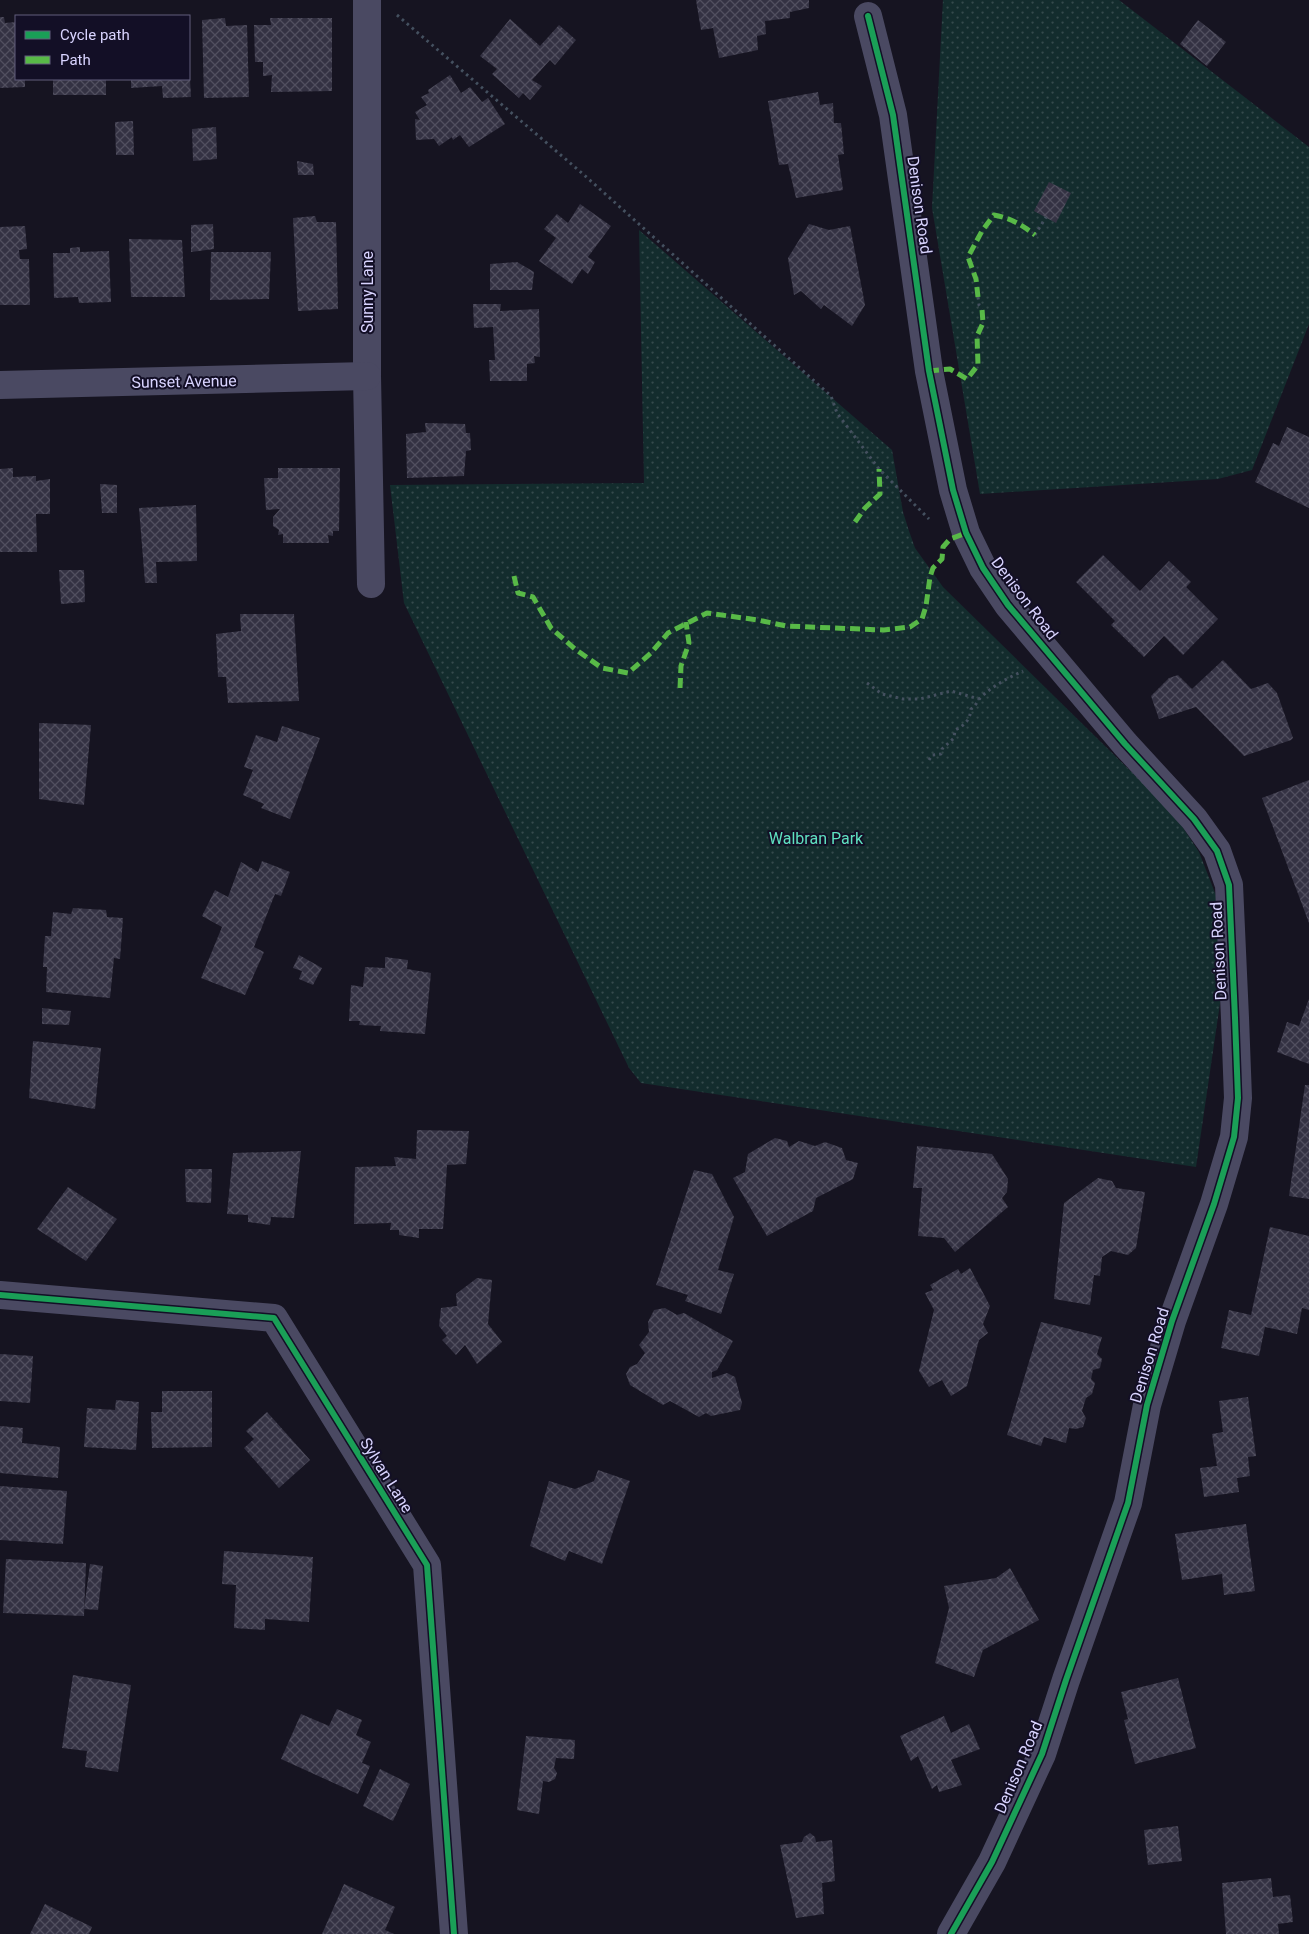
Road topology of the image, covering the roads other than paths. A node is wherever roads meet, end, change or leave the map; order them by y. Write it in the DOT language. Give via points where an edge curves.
graph roads {
  1 [pos="378,4"];
  2 [pos="868,16"];
  3 [pos="368,376"];
  4 [pos="0,385"];
  5 [pos="371,584"];
  6 [pos="0,1295"];
  7 [pos="454,1934"];
  8 [pos="951,1934"];
  1 -- 3 [label="street, Sunny Lane"];
  2 -- 8 [label="street, Denison Road" via="893,115 929,371 953,490 966,533 983,568 1008,604 1194,820 1217,851 1229,886 1238,1098 1234,1136 1147,1405 1128,1503 1042,1754 992,1862"];
  3 -- 4 [label="street, Sunset Avenue"];
  3 -- 5 [label="street, Sunny Lane"];
  6 -- 7 [label="street, Sylvan Lane" via="274,1318 427,1565"];
}
